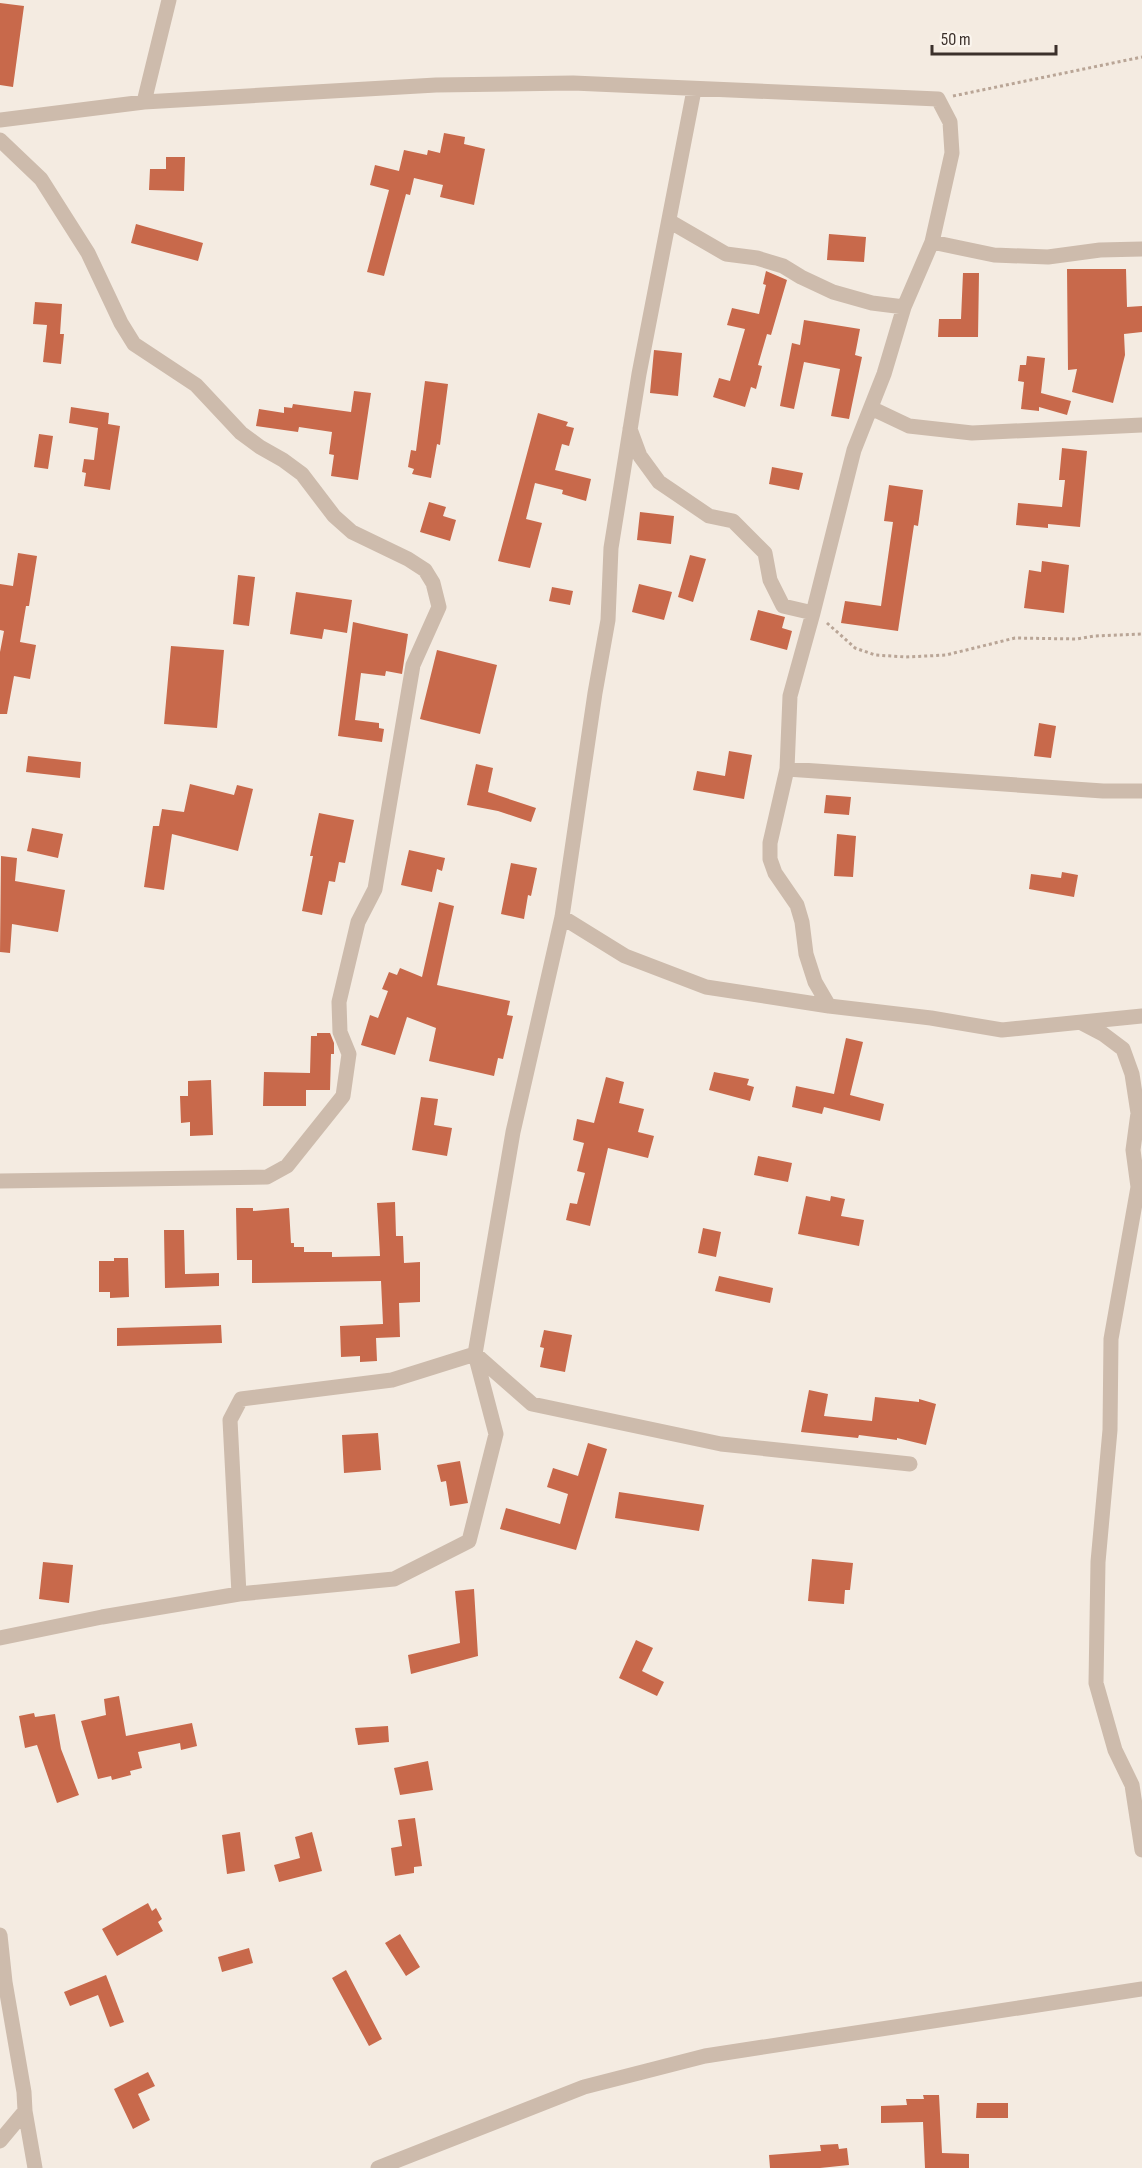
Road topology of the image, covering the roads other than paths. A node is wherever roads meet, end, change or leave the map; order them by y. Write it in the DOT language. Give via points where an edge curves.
graph roads {
  1 [pos="169,0"];
  2 [pos="694,90"];
  3 [pos="144,102"];
  4 [pos="0,120"];
  5 [pos="0,140"];
  6 [pos="669,220"];
  7 [pos="932,242"];
  8 [pos="1142,249"];
  9 [pos="904,307"];
  10 [pos="871,408"];
  11 [pos="1142,424"];
  12 [pos="630,429"];
  13 [pos="813,613"];
  14 [pos="787,769"];
  15 [pos="1142,791"];
  16 [pos="562,917"];
  17 [pos="829,1006"];
  18 [pos="1142,1016"];
  19 [pos="1082,1023"];
  20 [pos="0,1181"];
  21 [pos="474,1354"];
  22 [pos="910,1464"];
  23 [pos="239,1594"];
  24 [pos="0,1638"];
  25 [pos="1142,1850"];
  26 [pos="0,1935"];
  27 [pos="1142,1989"];
  28 [pos="25,2111"];
  29 [pos="0,2141"];
  30 [pos="35,2168"];
  31 [pos="378,2168"];
  1 -- 3 [label="street"];
  2 -- 3 [label="street" via="573,83 436,85"];
  2 -- 6 [label="street"];
  2 -- 7 [label="street" via="938,99 950,122 952,153"];
  3 -- 4 [label="street"];
  5 -- 20 [label="street" via="41,179 88,253 134,344 196,385 241,433 302,474 334,516 352,532 425,570 439,607 413,665 375,889 358,922 339,1002 340,1032 349,1054 343,1096 287,1166 267,1177"];
  6 -- 9 [label="street" via="726,254 783,266 833,292"];
  6 -- 12 [label="street"];
  7 -- 8 [label="street" via="994,255 1048,257"];
  7 -- 9 [label="street"];
  9 -- 10 [label="street"];
  10 -- 11 [label="street" via="909,426 972,433"];
  10 -- 13 [label="street" via="854,450"];
  12 -- 13 [label="street" via="640,456 659,482 709,516 733,521 765,553 770,580 783,606"];
  12 -- 16 [label="street" via="611,548 608,620"];
  13 -- 14 [label="street" via="790,696"];
  14 -- 15 [label="street"];
  14 -- 17 [label="street" via="770,843 770,860 797,905 806,954 815,982"];
  16 -- 17 [label="street" via="624,956 706,987"];
  16 -- 21 [label="street" via="513,1132"];
  17 -- 19 [label="street" via="1002,1030"];
  18 -- 19 [label="street"];
  19 -- 25 [label="street" via="1123,1049 1132,1074 1138,1113 1133,1150 1138,1187 1112,1339 1110,1430 1098,1562 1096,1683 1114,1750 1132,1785"];
  21 -- 22 [label="street" via="532,1404 721,1444"];
  21 -- 23 [label="street" via="496,1434 469,1541 393,1579"];
  21 -- 23 [label="street" via="392,1380 242,1399 230,1420"];
  23 -- 24 [label="street"];
  26 -- 28 [label="street"];
  27 -- 31 [label="street" via="705,2056 584,2087"];
  28 -- 29 [label="street"];
  28 -- 30 [label="street"];
}
